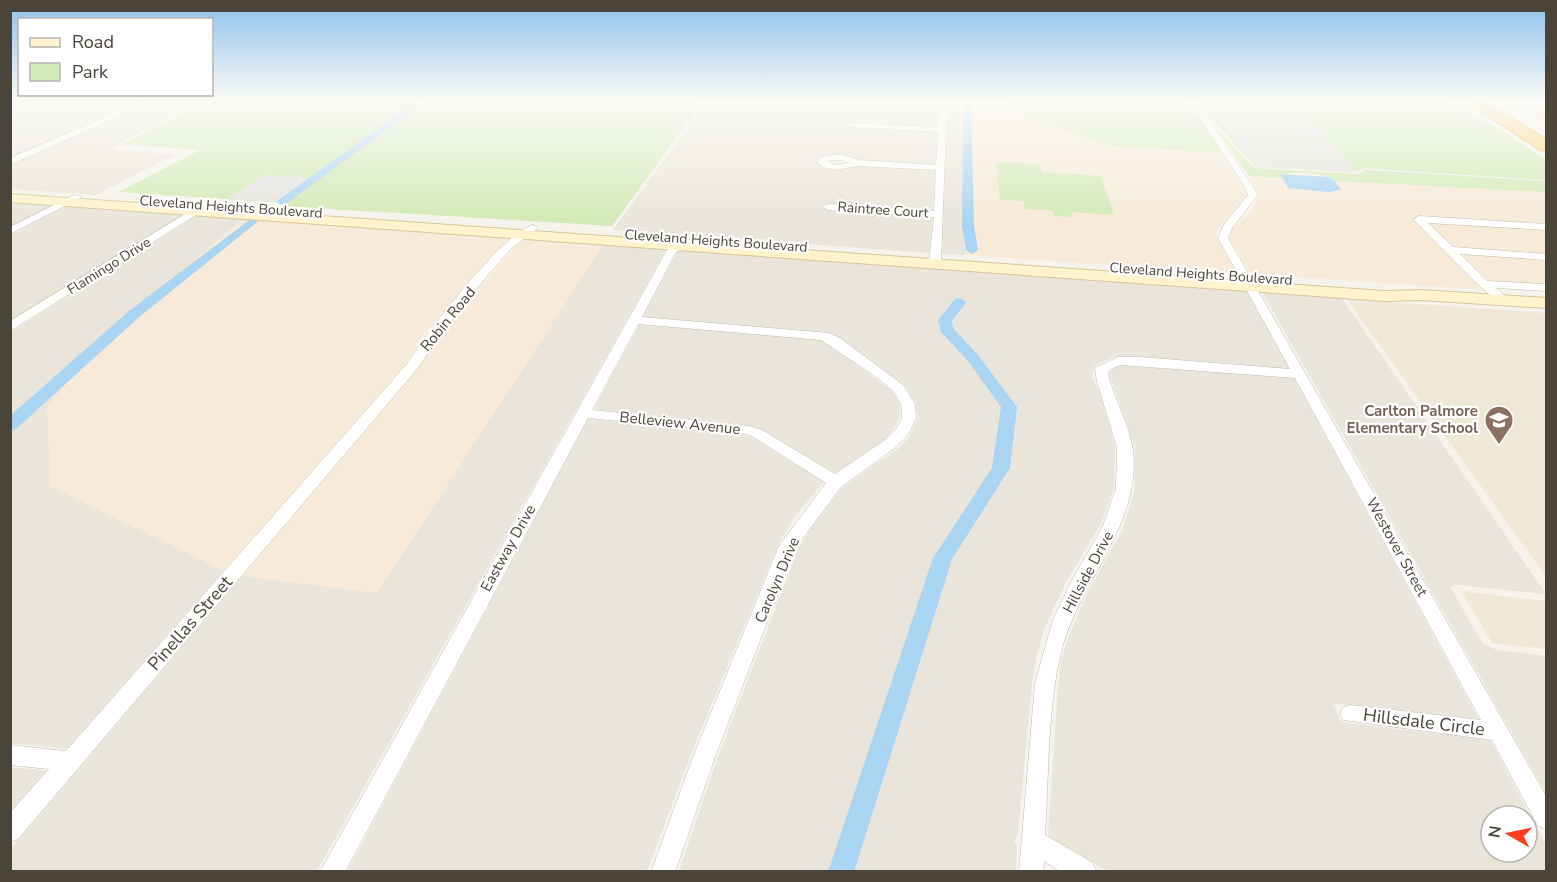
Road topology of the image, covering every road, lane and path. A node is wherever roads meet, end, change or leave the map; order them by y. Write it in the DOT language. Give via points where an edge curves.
graph roads {
  1 [pos="54,142"];
  2 [pos="942,142"];
  3 [pos="1221,142"];
  4 [pos="10,162"];
  5 [pos="857,163"];
  6 [pos="941,168"];
  7 [pos="10,192"];
  8 [pos="10,198"];
  9 [pos="71,200"];
  10 [pos="828,207"];
  11 [pos="202,208"];
  12 [pos="939,214"];
  13 [pos="1546,227"];
  14 [pos="10,231"];
  15 [pos="527,231"];
  16 [pos="690,242"];
  17 [pos="1449,250"];
  18 [pos="1546,257"];
  19 [pos="935,260"];
  20 [pos="1249,282"];
  21 [pos="1486,285"];
  22 [pos="1546,288"];
  23 [pos="1504,301"];
  24 [pos="1546,303"];
  25 [pos="633,320"];
  26 [pos="10,327"];
  27 [pos="1301,374"];
  28 [pos="582,413"];
  29 [pos="369,415"];
  30 [pos="836,482"];
  31 [pos="1350,714"];
  32 [pos="1498,731"];
  33 [pos="10,754"];
  34 [pos="70,761"];
  35 [pos="1546,818"];
  36 [pos="10,831"];
  37 [pos="1033,840"];
  38 [pos="332,872"];
  39 [pos="663,872"];
  40 [pos="1031,872"];
  41 [pos="1084,872"];
  1 -- 4 [label="street"];
  2 -- 6 [label="street"];
  3 -- 20 [label="street, Westover Street" via="1253,195 1223,232"];
  5 -- 6 [label="street"];
  6 -- 12 [label="street"];
  7 -- 9 [label="street, Cleveland Heights Boulevard"];
  8 -- 9 [label="street, Cleveland Heights Boulevard"];
  9 -- 11 [label="street, Cleveland Heights Boulevard"];
  9 -- 14 [label="street"];
  10 -- 12 [label="street, Raintree Court"];
  11 -- 15 [label="street, Cleveland Heights Boulevard"];
  11 -- 26 [label="street, Flamingo Drive"];
  12 -- 19 [label="street"];
  13 -- 17 [label="street" via="1419,219"];
  15 -- 16 [label="street, Cleveland Heights Boulevard"];
  15 -- 29 [label="street, Robin Road" via="432,334 412,366"];
  16 -- 19 [label="street, Cleveland Heights Boulevard"];
  16 -- 25 [label="street, Eastway Drive" via="672,250"];
  17 -- 18 [label="street"];
  17 -- 21 [label="street"];
  19 -- 20 [label="street, Cleveland Heights Boulevard"];
  20 -- 23 [label="street, Cleveland Heights Boulevard" via="1385,296"];
  20 -- 27 [label="street, Westover Street"];
  21 -- 22 [label="street"];
  21 -- 23 [label="street"];
  23 -- 24 [label="street, Cleveland Heights Boulevard"];
  25 -- 28 [label="street, Eastway Drive"];
  25 -- 30 [label="street, Carolyn Drive" via="824,336 892,384 907,403 910,416 901,434"];
  27 -- 32 [label="street, Westover Street"];
  27 -- 37 [label="street, Hillside Drive" via="1140,361 1118,361 1102,368 1101,378 1125,447 1124,490 1112,528 1056,634 1045,683"];
  28 -- 30 [label="street, Belleview Avenue" via="744,429 757,433"];
  28 -- 38 [label="street, Eastway Drive"];
  29 -- 34 [label="street, Pinellas Street"];
  30 -- 39 [label="street, Carolyn Drive" via="788,546"];
  31 -- 32 [label="street, Hillsdale Circle"];
  32 -- 35 [label="street, Westover Street"];
  33 -- 34 [label="street"];
  34 -- 36 [label="street, Pinellas Street"];
  37 -- 40 [label="street, Hillside Drive"];
  37 -- 41 [label="street"];
}
